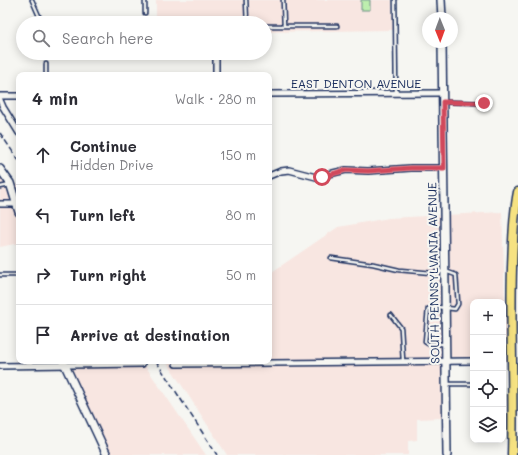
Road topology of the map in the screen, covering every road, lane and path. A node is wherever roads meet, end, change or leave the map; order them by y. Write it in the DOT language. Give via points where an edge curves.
graph roads {
  1 [pos="32,0"];
  2 [pos="145,0"];
  3 [pos="246,0"];
  4 [pos="283,0"];
  5 [pos="395,0"];
  6 [pos="441,0"];
  7 [pos="145,12"];
  8 [pos="442,12"];
  9 [pos="39,16"];
  10 [pos="247,16"];
  11 [pos="272,26"];
  12 [pos="284,26"];
  13 [pos="337,26"];
  14 [pos="442,48"];
  15 [pos="216,60"];
  16 [pos="46,64"];
  17 [pos="46,72"];
  18 [pos="216,72"];
  19 [pos="443,93"];
  20 [pos="272,94"];
  21 [pos="396,94"];
  22 [pos="0,96"];
  23 [pos="16,96"];
  24 [pos="0,100"];
  25 [pos="443,102"];
  26 [pos="484,103"];
  27 [pos="16,128"];
  28 [pos="444,168"];
  29 [pos="0,169"];
  30 [pos="272,175"];
  31 [pos="10,184"];
  32 [pos="0,186"];
  33 [pos="518,192"];
  34 [pos="16,201"];
  35 [pos="0,204"];
  36 [pos="16,204"];
  37 [pos="331,258"];
  38 [pos="445,271"];
  39 [pos="0,275"];
  40 [pos="16,275"];
  41 [pos="446,308"];
  42 [pos="391,316"];
  43 [pos="446,344"];
  44 [pos="403,361"];
  45 [pos="446,361"];
  46 [pos="470,361"];
  47 [pos="272,363"];
  48 [pos="42,364"];
  49 [pos="63,364"];
  50 [pos="0,366"];
  51 [pos="447,384"];
  52 [pos="470,384"];
  53 [pos="107,455"];
  54 [pos="447,455"];
  55 [pos="512,455"];
  1 -- 9 [label="lane"];
  2 -- 7 [label="lane"];
  3 -- 10 [label="lane"];
  4 -- 12 [label="lane"];
  5 -- 21 [label="lane"];
  6 -- 8 [label="street"];
  11 -- 12 [label="lane"];
  12 -- 13 [label="lane"];
  14 -- 19 [label="street, SOUTH PENNSYLVANIA AVENUE"];
  15 -- 18 [label="street"];
  16 -- 17 [label="lane"];
  19 -- 21 [label="street, EAST DENTON AVENUE"];
  19 -- 25 [label="street, SOUTH PENNSYLVANIA AVENUE"];
  20 -- 21 [label="street, EAST DENTON AVENUE"];
  22 -- 23 [label="street"];
  24 -- 27 [label="street"];
  25 -- 26 [label="lane"];
  25 -- 28 [label="street, SOUTH PENNSYLVANIA AVENUE"];
  28 -- 30 [label="street" via="346,170 316,177 289,170"];
  28 -- 38 [label="street, SOUTH PENNSYLVANIA AVENUE"];
  29 -- 31 [label="street"];
  31 -- 32 [label="lane"];
  31 -- 34 [label="street"];
  33 -- 55 [label="main road" via="513,237"];
  35 -- 36 [label="street"];
  37 -- 38 [label="lane" via="399,270 432,273"];
  38 -- 41 [label="street, SOUTH PENNSYLVANIA AVENUE"];
  38 -- 41 [label="lane" via="456,276 458,288 458,304 455,310"];
  39 -- 40 [label="lane"];
  41 -- 43 [label="street, SOUTH PENNSYLVANIA AVENUE"];
  41 -- 43 [label="lane" via="428,309 425,342"];
  42 -- 44 [label="lane" via="401,328"];
  43 -- 45 [label="street, SOUTH PENNSYLVANIA AVENUE"];
  44 -- 45 [label="street"];
  44 -- 47 [label="street"];
  45 -- 46 [label="street"];
  45 -- 51 [label="street, SOUTH PENNSYLVANIA AVENUE"];
  48 -- 50 [label="street"];
  49 -- 53 [label="street"];
  51 -- 52 [label="lane"];
  51 -- 54 [label="street, SOUTH PENNSYLVANIA AVENUE"];
}
